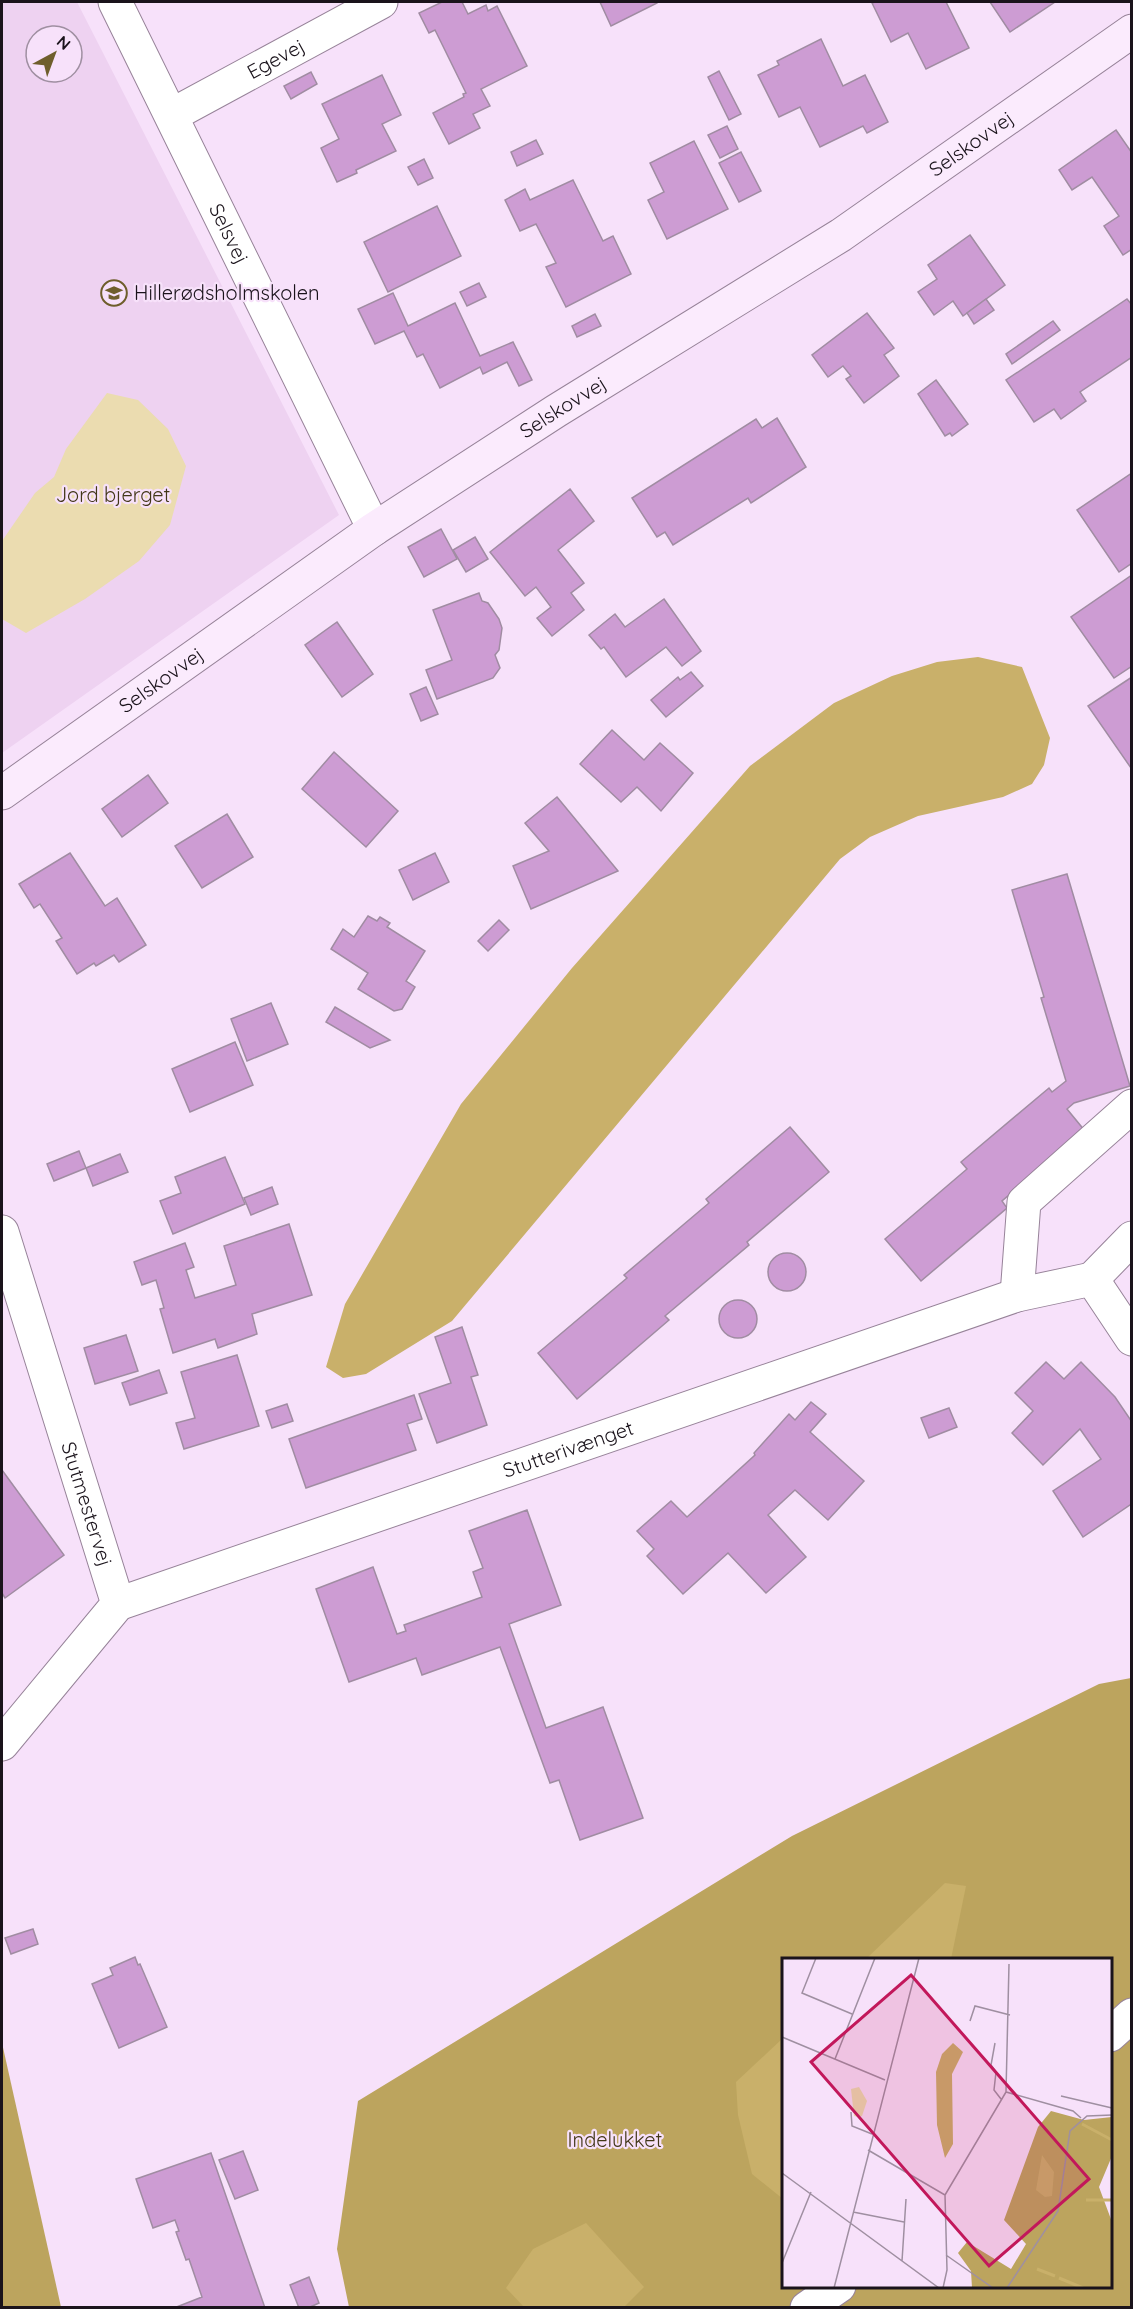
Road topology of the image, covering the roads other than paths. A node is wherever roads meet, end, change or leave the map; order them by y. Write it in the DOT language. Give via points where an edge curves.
graph roads {
  1 [pos="115,2"];
  2 [pos="381,2"];
  3 [pos="1131,31"];
  4 [pos="172,115"];
  5 [pos="374,529"];
  6 [pos="2,793"];
  7 [pos="1131,1106"];
  8 [pos="2,1232"];
  9 [pos="1131,1238"];
  10 [pos="1092,1279"];
  11 [pos="1017,1295"];
  12 [pos="1131,1340"];
  13 [pos="118,1604"];
  14 [pos="2,1744"];
  15 [pos="1131,2015"];
  16 [pos="1112,2033"];
  17 [pos="836,2288"];
  18 [pos="807,2307"];
  1 -- 4 [label="street, Selsvej"];
  2 -- 4 [label="street, Egevej"];
  3 -- 5 [label="street, Selskovvej" via="841,235"];
  4 -- 5 [label="street, Selsvej"];
  5 -- 6 [label="street, Selskovvej"];
  7 -- 11 [label="street" via="1024,1202"];
  8 -- 13 [label="street, Stutmestervej"];
  9 -- 10 [label="street"];
  10 -- 11 [label="street, Stutterivænget"];
  10 -- 12 [label="street"];
  11 -- 13 [label="street, Stutterivænget"];
  13 -- 14 [label="street"];
  15 -- 16 [label="street"];
  17 -- 18 [label="street"];
}
